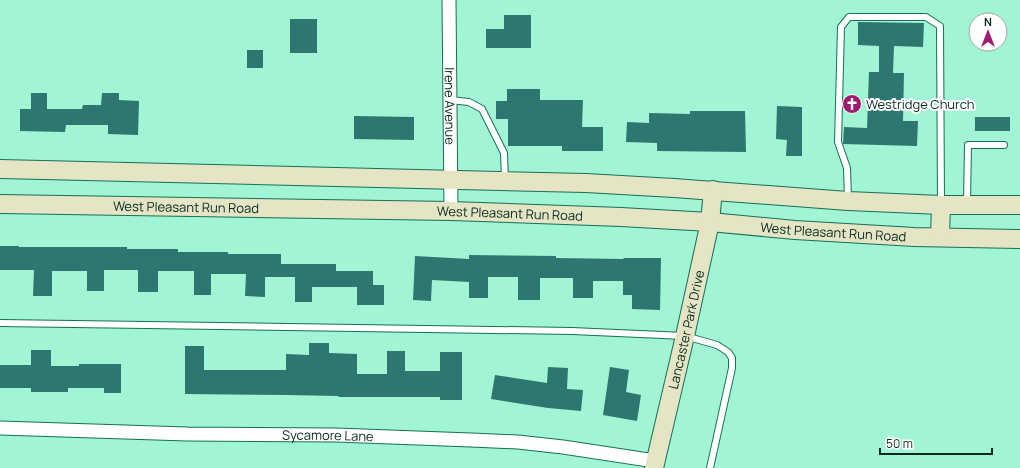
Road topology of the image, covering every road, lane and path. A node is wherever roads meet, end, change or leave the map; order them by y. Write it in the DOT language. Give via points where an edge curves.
graph roads {
  1 [pos="449,0"];
  2 [pos="449,100"];
  3 [pos="1004,145"];
  4 [pos="0,169"];
  5 [pos="450,180"];
  6 [pos="505,181"];
  7 [pos="713,190"];
  8 [pos="848,201"];
  9 [pos="0,204"];
  10 [pos="941,204"];
  11 [pos="968,204"];
  12 [pos="1020,205"];
  13 [pos="451,212"];
  14 [pos="710,222"];
  15 [pos="940,237"];
  16 [pos="1020,239"];
  17 [pos="0,323"];
  18 [pos="685,336"];
  19 [pos="0,428"];
  20 [pos="654,465"];
  21 [pos="710,468"];
  1 -- 2 [label="street, Irene Avenue"];
  2 -- 5 [label="street, Irene Avenue"];
  2 -- 6 [label="lane" via="469,102 482,109 504,152"];
  3 -- 11 [label="lane" via="968,145"];
  4 -- 5 [label="main road"];
  5 -- 6 [label="main road"];
  5 -- 13 [label="street, Irene Avenue"];
  6 -- 7 [label="main road"];
  7 -- 8 [label="main road"];
  7 -- 14 [label="main road, Lancaster Park Drive"];
  8 -- 10 [label="main road"];
  8 -- 10 [label="lane" via="848,168 838,142 841,27 849,17 926,17 940,26"];
  9 -- 13 [label="main road, West Pleasant Run Road"];
  10 -- 11 [label="main road"];
  10 -- 15 [label="main road"];
  11 -- 12 [label="main road"];
  13 -- 14 [label="main road, West Pleasant Run Road"];
  14 -- 15 [label="main road, West Pleasant Run Road" via="795,230"];
  14 -- 18 [label="main road, Lancaster Park Drive"];
  15 -- 16 [label="main road, West Pleasant Run Road"];
  17 -- 18 [label="lane" via="572,331"];
  18 -- 20 [label="main road, Lancaster Park Drive"];
  18 -- 21 [label="lane" via="717,344 732,358"];
  19 -- 20 [label="street, Sycamore Lane" via="187,434 336,435 518,442"];
}
